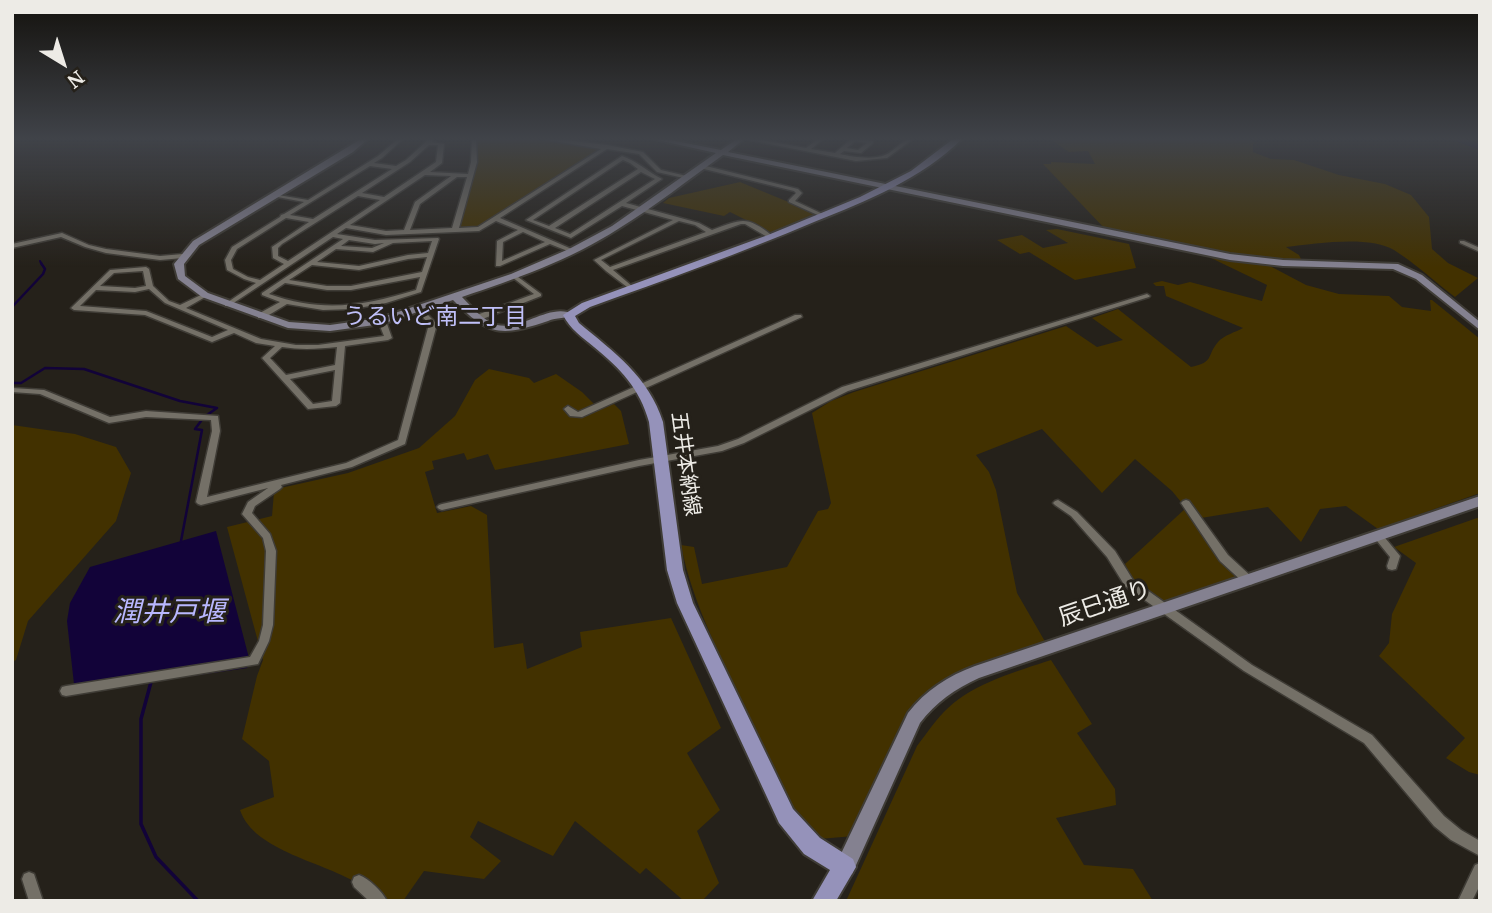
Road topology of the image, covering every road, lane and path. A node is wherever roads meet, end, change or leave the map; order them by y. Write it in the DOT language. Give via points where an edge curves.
graph roads {
  1 [pos="297,182"];
  2 [pos="339,182"];
  3 [pos="376,182"];
  4 [pos="412,182"];
  5 [pos="448,182"];
  6 [pos="468,182"];
  7 [pos="554,182"];
  8 [pos="587,182"];
  9 [pos="622,182"];
  10 [pos="655,182"];
  11 [pos="682,182"];
  12 [pos="762,182"];
  13 [pos="870,182"];
  14 [pos="899,182"];
  15 [pos="892,186"];
  16 [pos="546,187"];
  17 [pos="570,193"];
  18 [pos="357,194"];
  19 [pos="274,195"];
  20 [pos="385,199"];
  21 [pos="307,201"];
  22 [pos="622,204"];
  23 [pos="642,210"];
  24 [pos="283,216"];
  25 [pos="824,216"];
  26 [pos="495,218"];
  27 [pos="679,219"];
  28 [pos="314,221"];
  29 [pos="344,226"];
  30 [pos="550,228"];
  31 [pos="455,230"];
  32 [pos="523,230"];
  33 [pos="406,232"];
  34 [pos="712,233"];
  35 [pos="331,235"];
  36 [pos="771,237"];
  37 [pos="348,238"];
  38 [pos="393,242"];
  39 [pos="549,242"];
  40 [pos="1462,242"];
  41 [pos="12,246"];
  42 [pos="335,247"];
  43 [pos="1480,250"];
  44 [pos="572,251"];
  45 [pos="183,256"];
  46 [pos="430,256"];
  47 [pos="310,263"];
  48 [pos="289,264"];
  49 [pos="608,270"];
  50 [pos="424,275"];
  51 [pos="514,276"];
  52 [pos="283,281"];
  53 [pos="261,282"];
  54 [pos="150,287"];
  55 [pos="94,288"];
  56 [pos="631,288"];
  57 [pos="205,295"];
  58 [pos="1147,296"];
  59 [pos="456,297"];
  60 [pos="286,302"];
  61 [pos="228,305"];
  62 [pos="180,308"];
  63 [pos="420,310"];
  64 [pos="569,315"];
  65 [pos="261,316"];
  66 [pos="798,317"];
  67 [pos="477,318"];
  68 [pos="382,321"];
  69 [pos="1480,327"];
  70 [pos="232,331"];
  71 [pos="280,345"];
  72 [pos="341,345"];
  73 [pos="338,367"];
  74 [pos="284,378"];
  75 [pos="642,387"];
  76 [pos="12,390"];
  77 [pos="568,409"];
  78 [pos="659,460"];
  79 [pos="287,480"];
  80 [pos="1480,501"];
  81 [pos="1058,503"];
  82 [pos="1186,503"];
  83 [pos="442,507"];
  84 [pos="1378,536"];
  85 [pos="1392,566"];
  86 [pos="1249,581"];
  87 [pos="1161,609"];
  88 [pos="66,691"];
  89 [pos="1480,849"];
  90 [pos="845,867"];
  91 [pos="1480,870"];
  92 [pos="29,879"];
  93 [pos="359,882"];
  94 [pos="36,901"];
  95 [pos="380,901"];
  96 [pos="822,901"];
  97 [pos="1465,901"];
  1 -- 19 [label="street"];
  2 -- 21 [label="street"];
  3 -- 18 [label="street"];
  4 -- 20 [label="street"];
  5 -- 33 [label="street" via="418,203"];
  6 -- 31 [label="street"];
  7 -- 16 [label="street"];
  8 -- 17 [label="street"];
  9 -- 30 [label="street"];
  10 -- 22 [label="street"];
  11 -- 23 [label="street"];
  12 -- 25 [label="street" via="796,190 799,193 791,201"];
  13 -- 15 [label="street"];
  14 -- 15 [label="main road"];
  15 -- 25 [label="main road"];
  15 -- 69 [label="street" via="1230,257 1395,266 1419,277"];
  16 -- 17 [label="street"];
  16 -- 26 [label="street"];
  17 -- 30 [label="street" via="529,220"];
  18 -- 20 [label="street"];
  18 -- 28 [label="street"];
  19 -- 21 [label="street"];
  19 -- 45 [label="street" via="212,232"];
  20 -- 29 [label="street"];
  21 -- 24 [label="street"];
  22 -- 23 [label="street"];
  22 -- 30 [label="street" via="571,236"];
  23 -- 27 [label="street"];
  23 -- 44 [label="street"];
  24 -- 28 [label="street"];
  24 -- 53 [label="street" via="228,257 234,274"];
  25 -- 36 [label="main road"];
  26 -- 31 [label="street" via="479,229"];
  26 -- 32 [label="street"];
  27 -- 34 [label="street"];
  27 -- 49 [label="street" via="598,259"];
  28 -- 48 [label="street" via="275,247 275,257"];
  29 -- 33 [label="street"];
  29 -- 35 [label="street"];
  31 -- 33 [label="street"];
  32 -- 39 [label="street"];
  32 -- 39 [label="street" via="500,241 498,265"];
  34 -- 36 [label="street" via="743,222"];
  34 -- 49 [label="street"];
  35 -- 37 [label="street"];
  35 -- 48 [label="street"];
  36 -- 56 [label="main road"];
  37 -- 38 [label="street"];
  37 -- 42 [label="street"];
  38 -- 42 [label="street" via="373,250"];
  38 -- 46 [label="street" via="436,239"];
  39 -- 44 [label="street"];
  40 -- 43 [label="street"];
  41 -- 45 [label="street" via="62,236 106,251"];
  42 -- 47 [label="street"];
  44 -- 51 [label="street"];
  45 -- 57 [label="street" via="181,276"];
  46 -- 47 [label="street" via="359,268"];
  46 -- 50 [label="street"];
  47 -- 52 [label="street"];
  48 -- 53 [label="street"];
  49 -- 56 [label="street"];
  50 -- 52 [label="street" via="351,288"];
  50 -- 60 [label="street" via="419,291 376,305 321,310"];
  51 -- 59 [label="street"];
  51 -- 67 [label="street" via="539,295"];
  52 -- 60 [label="street" via="264,294"];
  53 -- 61 [label="street"];
  54 -- 55 [label="street"];
  54 -- 55 [label="street" via="149,270 122,268"];
  54 -- 62 [label="street"];
  55 -- 70 [label="street" via="74,308 146,313 212,340"];
  56 -- 64 [label="main road"];
  57 -- 61 [label="street"];
  57 -- 62 [label="street"];
  58 -- 78 [label="street" via="845,389 719,449"];
  59 -- 63 [label="street"];
  59 -- 67 [label="street"];
  60 -- 65 [label="street"];
  61 -- 65 [label="street"];
  62 -- 70 [label="street"];
  63 -- 68 [label="street"];
  63 -- 79 [label="street" via="433,324 402,442 349,465"];
  64 -- 67 [label="street" via="510,328 493,327"];
  64 -- 75 [label="main road, 五井本納線"];
  65 -- 68 [label="street" via="316,328"];
  66 -- 75 [label="street"];
  68 -- 72 [label="street" via="388,338"];
  70 -- 71 [label="street"];
  71 -- 72 [label="street"];
  71 -- 74 [label="street" via="267,358"];
  72 -- 73 [label="street"];
  73 -- 74 [label="street"];
  73 -- 74 [label="street" via="336,403 311,407"];
  75 -- 77 [label="street" via="579,415"];
  75 -- 78 [label="main road, 五井本納線" via="653,411"];
  76 -- 79 [label="street" via="41,392 109,421 146,414 215,418 201,502"];
  78 -- 83 [label="street"];
  78 -- 90 [label="main road, 五井本納線" via="675,569 696,628 786,816 812,846"];
  79 -- 88 [label="street" via="251,504 247,514 267,537 271,551 268,625 254,661"];
  80 -- 84 [label="street, 辰巳通り"];
  81 -- 87 [label="street" via="1111,554 1129,583"];
  82 -- 86 [label="street" via="1224,558"];
  84 -- 85 [label="street" via="1395,556"];
  84 -- 86 [label="street, 辰巳通り"];
  86 -- 87 [label="street, 辰巳通り"];
  87 -- 89 [label="street" via="1248,668 1368,739 1439,821"];
  87 -- 90 [label="street, 辰巳通り" via="967,676 932,696 914,718"];
  90 -- 96 [label="main road"];
  91 -- 97 [label="street"];
  92 -- 94 [label="street"];
  93 -- 95 [label="street"];
}
